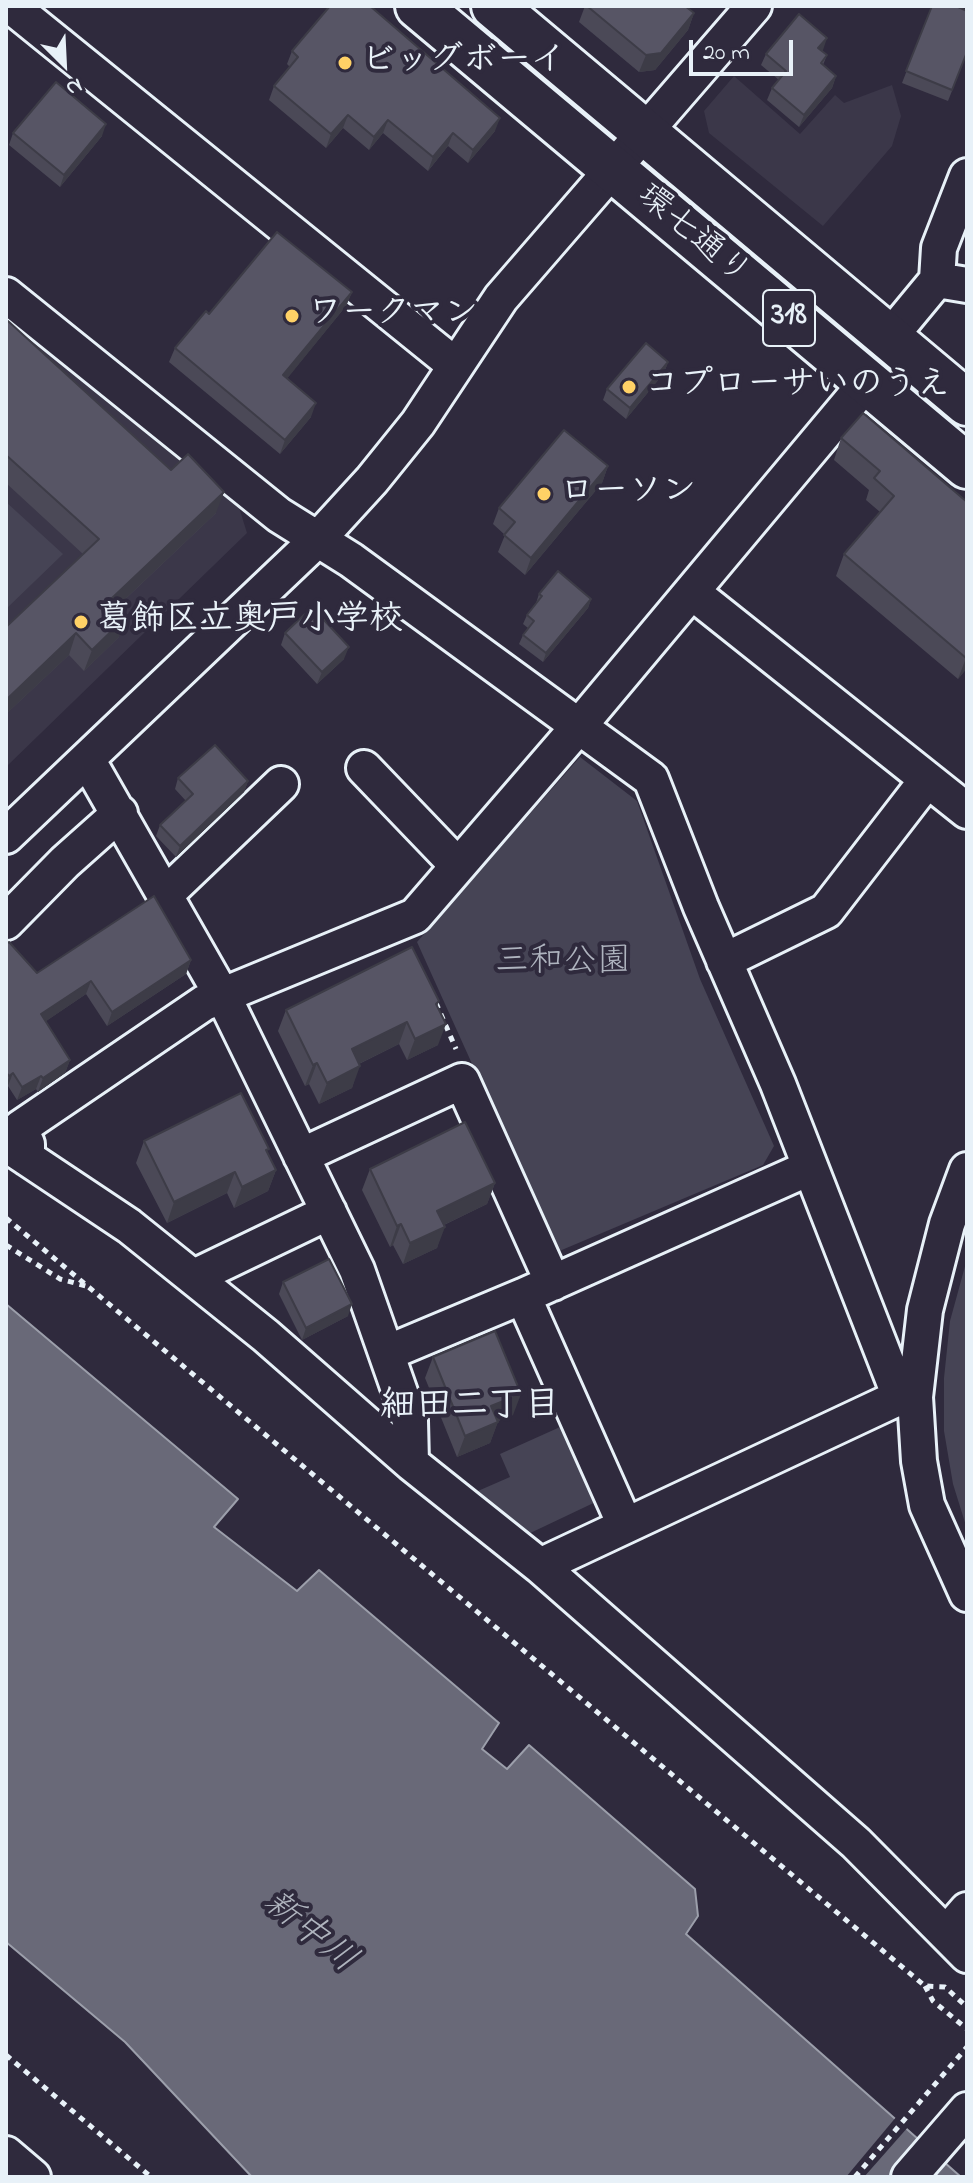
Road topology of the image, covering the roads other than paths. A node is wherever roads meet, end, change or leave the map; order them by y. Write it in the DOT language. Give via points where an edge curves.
graph roads {
  1 [pos="11,6"];
  2 [pos="418,6"];
  3 [pos="494,6"];
  4 [pos="754,6"];
  5 [pos="645,132"];
  6 [pos="611,170"];
  7 [pos="967,176"];
  8 [pos="952,282"];
  9 [pos="6,295"];
  10 [pos="889,338"];
  11 [pos="456,366"];
  12 [pos="867,382"];
  13 [pos="967,403"];
  14 [pos="967,466"];
  15 [pos="318,539"];
  16 [pos="692,592"];
  17 [pos="579,726"];
  18 [pos="87,759"];
  19 [pos="364,768"];
  20 [pos="927,780"];
  21 [pos="281,784"];
  22 [pos="967,811"];
  23 [pos="120,813"];
  24 [pos="6,836"];
  25 [pos="458,866"];
  26 [pos="166,894"];
  27 [pos="6,922"];
  28 [pos="724,961"];
  29 [pos="222,995"];
  30 [pos="15,1137"];
  31 [pos="301,1156"];
  32 [pos="809,1168"];
  33 [pos="967,1170"];
  34 [pos="329,1212"];
  35 [pos="194,1277"];
  36 [pos="538,1290"];
  37 [pos="387,1353"];
  38 [pos="908,1397"];
  39 [pos="411,1463"];
  40 [pos="625,1525"];
  41 [pos="540,1566"];
  42 [pos="967,1594"];
  43 [pos="960,1932"];
  44 [pos="967,2110"];
  45 [pos="6,2154"];
  46 [pos="33,2177"];
  47 [pos="909,2177"];
  1 -- 11 [label="street"];
  2 -- 6 [label="main road, 環七通り / 318"];
  3 -- 5 [label="main road, 環七通り / 318"];
  4 -- 5 [label="street"];
  5 -- 6 [label="street"];
  5 -- 10 [label="main road, 環七通り / 318"];
  6 -- 11 [label="street" via="501,298"];
  6 -- 12 [label="main road, 環七通り / 318"];
  7 -- 8 [label="street" via="939,248"];
  8 -- 10 [label="street"];
  9 -- 15 [label="street" via="279,515"];
  10 -- 13 [label="main road, 環七通り / 318"];
  11 -- 15 [label="street" via="418,423"];
  12 -- 14 [label="main road, 環七通り / 318"];
  12 -- 16 [label="street"];
  15 -- 17 [label="street"];
  15 -- 18 [label="street"];
  16 -- 17 [label="street"];
  16 -- 20 [label="street"];
  17 -- 25 [label="street"];
  17 -- 28 [label="street" via="651,779"];
  18 -- 23 [label="street"];
  18 -- 24 [label="street"];
  19 -- 25 [label="street"];
  20 -- 22 [label="street"];
  20 -- 28 [label="street" via="826,911"];
  21 -- 26 [label="street"];
  23 -- 26 [label="street"];
  23 -- 27 [label="street"];
  25 -- 29 [label="street" via="403,923"];
  26 -- 29 [label="street"];
  28 -- 32 [label="street"];
  29 -- 30 [label="street"];
  29 -- 31 [label="street"];
  30 -- 35 [label="street"];
  31 -- 34 [label="street"];
  31 -- 36 [label="street" via="462,1081"];
  32 -- 36 [label="street"];
  32 -- 38 [label="street"];
  33 -- 38 [label="street" via="947,1224"];
  34 -- 35 [label="street"];
  34 -- 37 [label="street"];
  35 -- 39 [label="street"];
  36 -- 37 [label="street"];
  36 -- 40 [label="street"];
  37 -- 39 [label="street" via="410,1421"];
  38 -- 40 [label="street"];
  38 -- 42 [label="street" via="927,1505"];
  39 -- 41 [label="street"];
  40 -- 41 [label="street"];
  41 -- 43 [label="street"];
  44 -- 47 [label="street"];
  45 -- 46 [label="street"];
}
